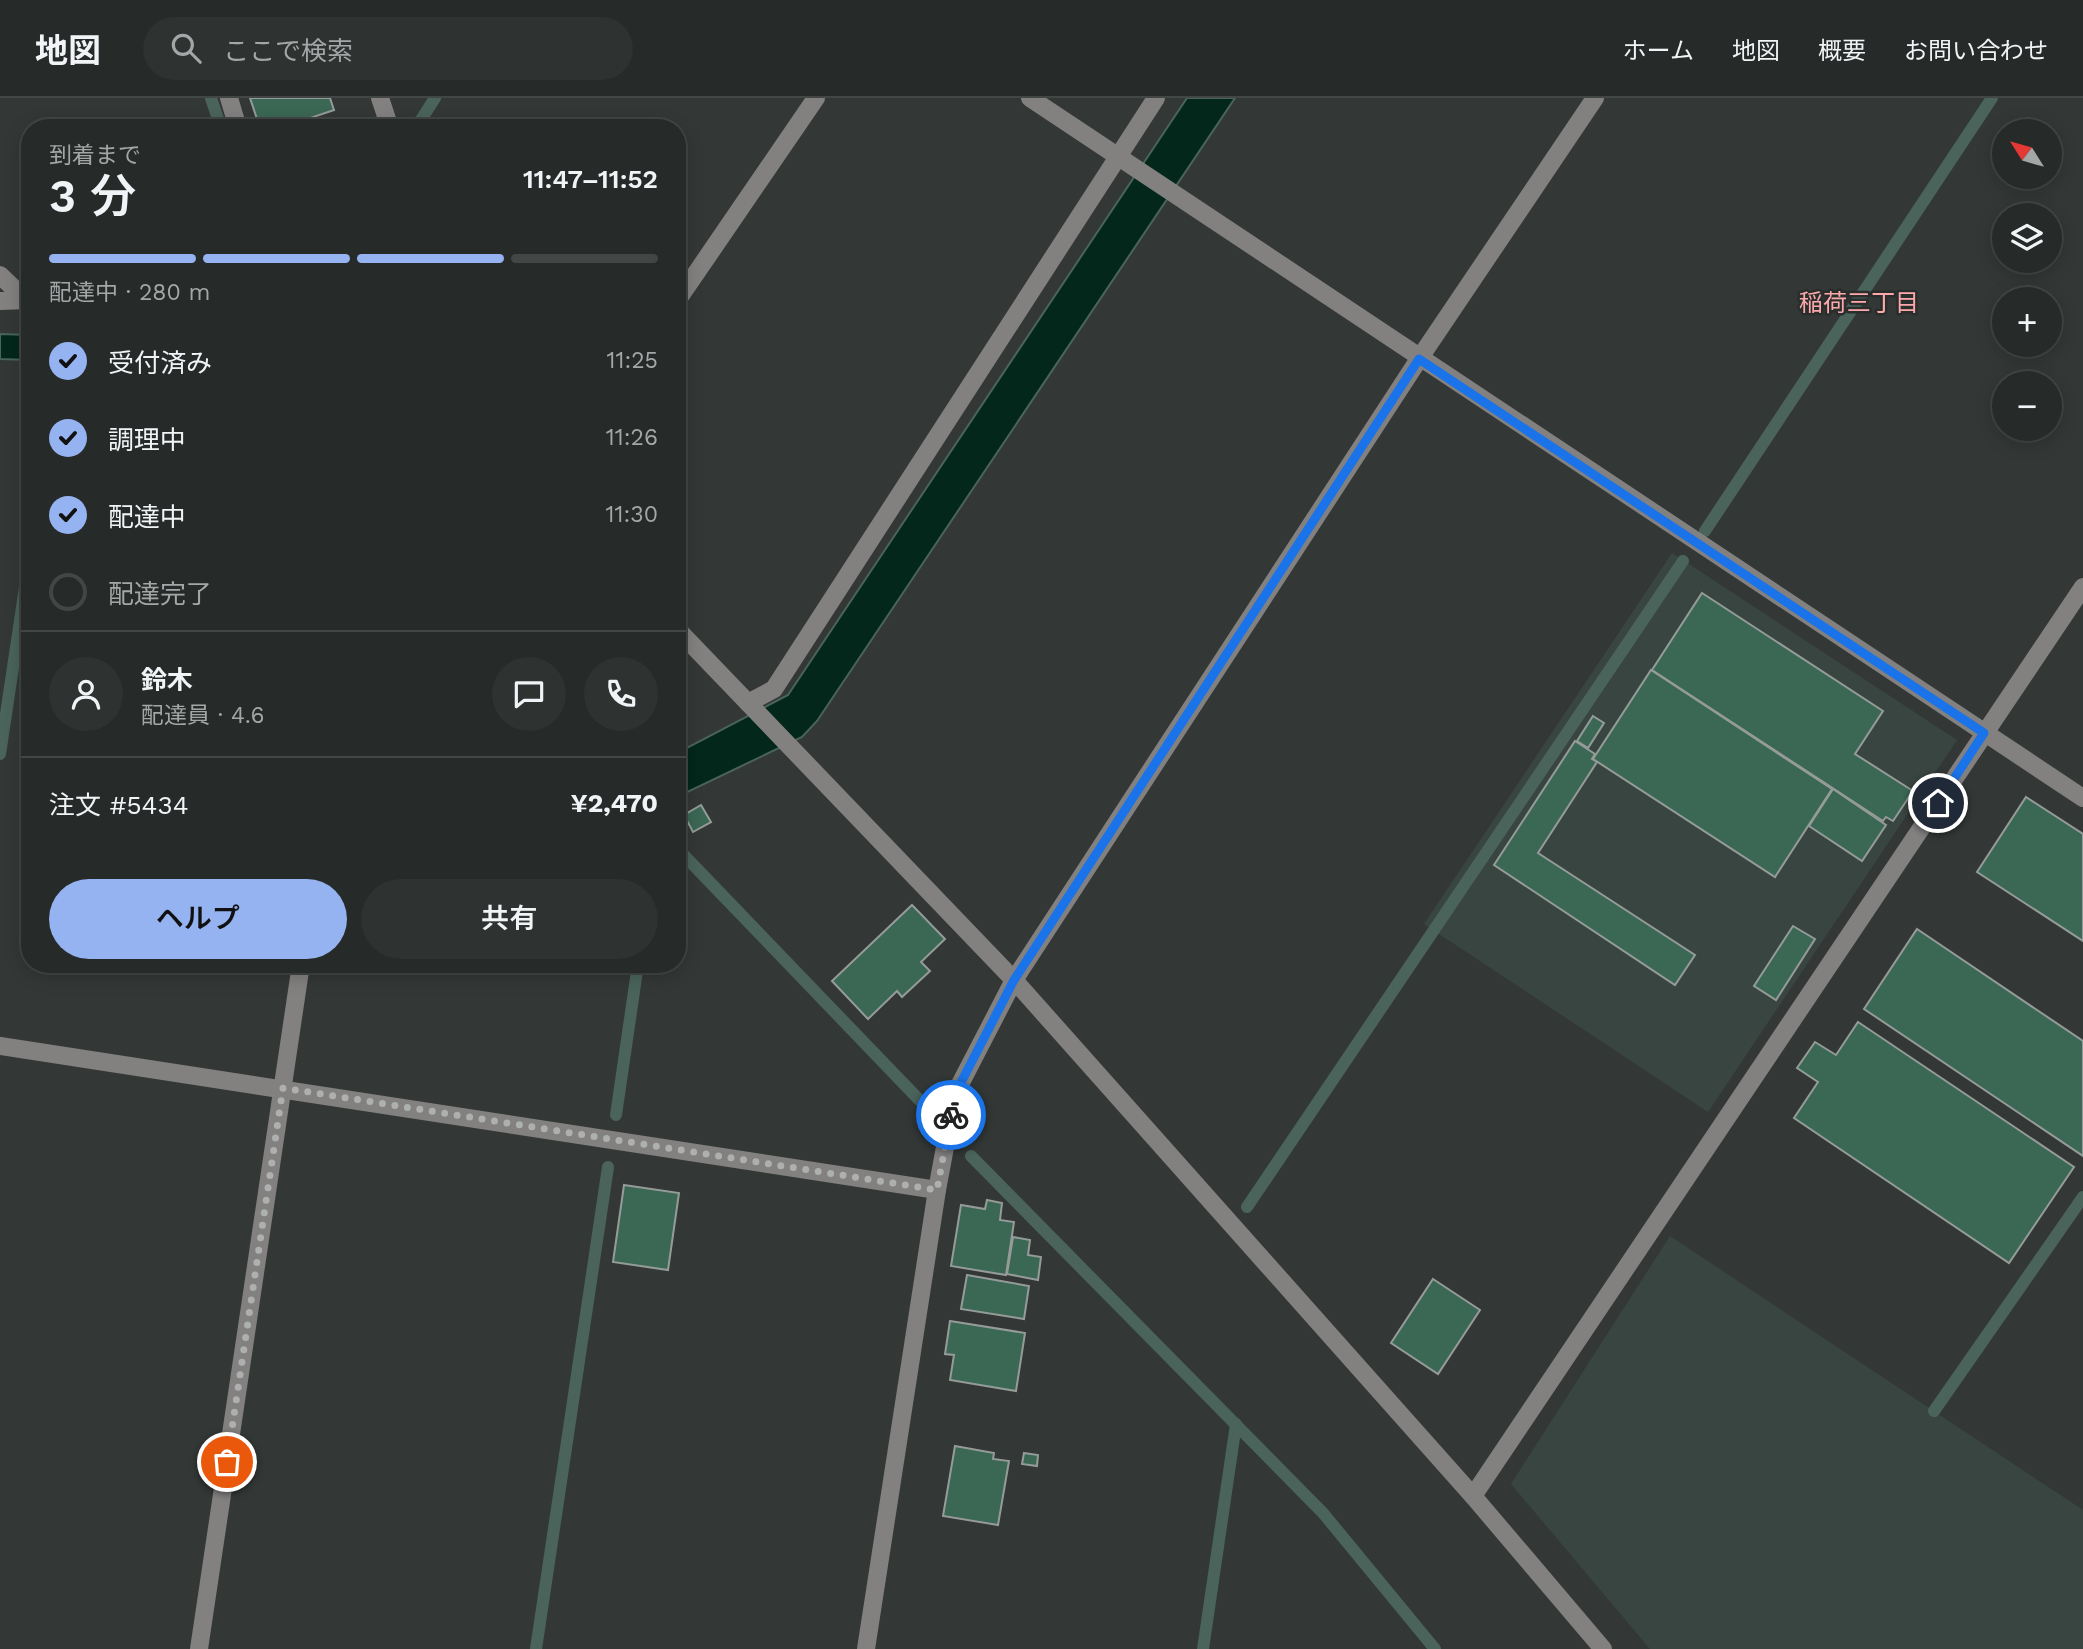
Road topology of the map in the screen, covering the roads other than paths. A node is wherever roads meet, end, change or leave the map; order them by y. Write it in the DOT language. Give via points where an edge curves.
graph roads {
  1 [pos="229,98"];
  2 [pos="380,98"];
  3 [pos="816,98"];
  4 [pos="1030,98"];
  5 [pos="1156,98"];
  6 [pos="1595,98"];
  7 [pos="235,119"];
  8 [pos="387,119"];
  9 [pos="1117,158"];
  10 [pos="0,275"];
  11 [pos="686,288"];
  12 [pos="21,294"];
  13 [pos="21,300"];
  14 [pos="0,301"];
  15 [pos="1419,359"];
  16 [pos="2083,587"];
  17 [pos="686,638"];
  18 [pos="748,703"];
  19 [pos="1984,733"];
  20 [pos="2083,798"];
  21 [pos="300,973"];
  22 [pos="1014,980"];
  23 [pos="0,1046"];
  24 [pos="283,1088"];
  25 [pos="937,1190"];
  26 [pos="1474,1496"];
  27 [pos="199,1649"];
  28 [pos="866,1649"];
  29 [pos="1603,1649"];
  1 -- 7 [label="street"];
  2 -- 8 [label="street"];
  3 -- 11 [label="street"];
  4 -- 9 [label="street"];
  5 -- 9 [label="street"];
  6 -- 15 [label="street"];
  9 -- 15 [label="street"];
  9 -- 18 [label="street" via="774,689"];
  10 -- 12 [label="street"];
  13 -- 14 [label="street"];
  15 -- 19 [label="street"];
  15 -- 22 [label="street"];
  16 -- 19 [label="street"];
  17 -- 18 [label="street"];
  18 -- 22 [label="street"];
  19 -- 20 [label="street"];
  19 -- 26 [label="street"];
  21 -- 24 [label="street"];
  22 -- 25 [label="street" via="955,1094"];
  22 -- 26 [label="street"];
  23 -- 24 [label="street"];
  24 -- 25 [label="street"];
  24 -- 27 [label="street"];
  25 -- 28 [label="street"];
  26 -- 29 [label="street"];
}
